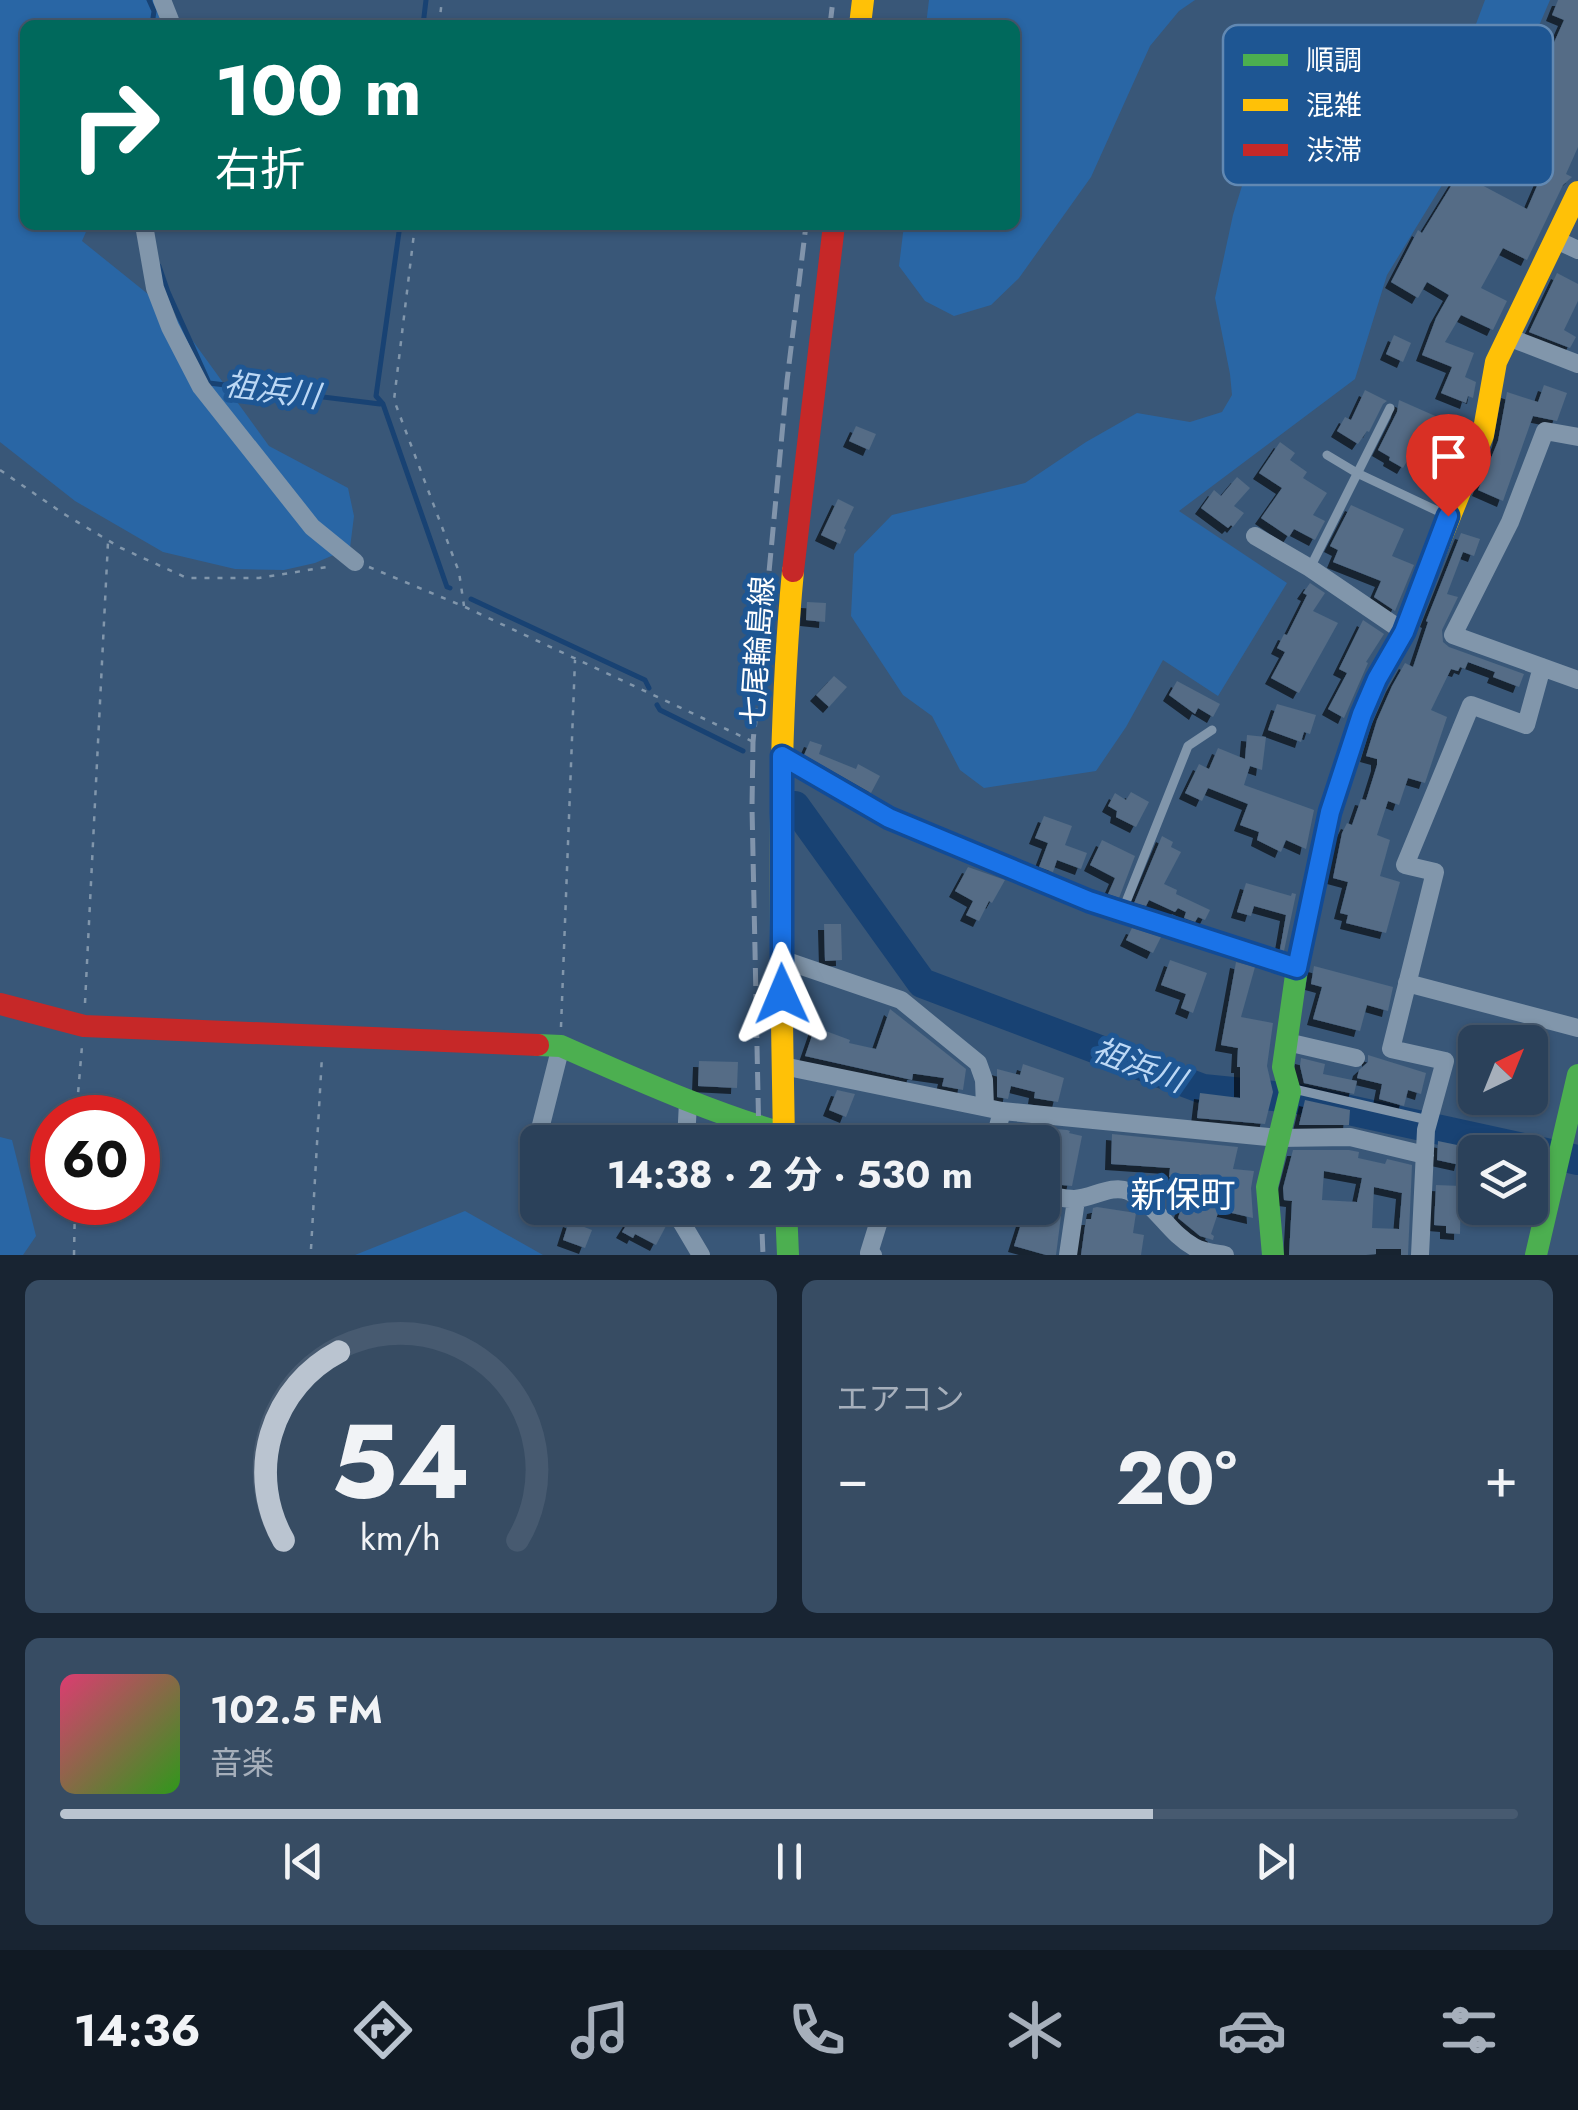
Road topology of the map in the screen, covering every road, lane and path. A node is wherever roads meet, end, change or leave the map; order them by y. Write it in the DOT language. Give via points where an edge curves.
graph roads {
  1 [pos="1578,192"];
  2 [pos="145,230"];
  3 [pos="414,230"];
  4 [pos="833,230"];
  5 [pos="1554,240"];
  6 [pos="1578,250"];
  7 [pos="1508,337"];
  8 [pos="1578,364"];
  9 [pos="1390,408"];
  10 [pos="1578,437"];
  11 [pos="1328,456"];
  12 [pos="0,470"];
  13 [pos="1357,473"];
  14 [pos="1448,516"];
  15 [pos="1255,536"];
  16 [pos="108,540"];
  17 [pos="356,562"];
  18 [pos="1310,568"];
  19 [pos="464,608"];
  20 [pos="1404,632"];
  21 [pos="575,659"];
  22 [pos="1542,667"];
  23 [pos="1578,680"];
  24 [pos="1212,730"];
  25 [pos="782,756"];
  26 [pos="1122,912"];
  27 [pos="781,959"];
  28 [pos="1297,968"];
  29 [pos="1407,983"];
  30 [pos="0,1004"];
  31 [pos="84,1026"];
  32 [pos="1578,1028"];
  33 [pos="323,1036"];
  34 [pos="1287,1042"];
  35 [pos="561,1046"];
  36 [pos="1356,1058"];
  37 [pos="782,1066"];
  38 [pos="1578,1075"];
  39 [pos="78,1095"];
  40 [pos="1288,1095"];
  41 [pos="688,1102"];
  42 [pos="994,1109"];
  43 [pos="541,1125"];
  44 [pos="687,1125"];
  45 [pos="750,1125"];
  46 [pos="784,1125"];
  47 [pos="994,1125"];
  48 [pos="1427,1125"];
  49 [pos="1278,1138"];
  50 [pos="1425,1154"];
  51 [pos="1060,1198"];
  52 [pos="1076,1200"];
  53 [pos="75,1225"];
  54 [pos="685,1225"];
  55 [pos="787,1225"];
  56 [pos="877,1225"];
  57 [pos="311,1249"];
  58 [pos="1204,1253"];
  59 [pos="74,1255"];
  60 [pos="701,1255"];
  61 [pos="788,1255"];
  62 [pos="873,1255"];
  63 [pos="1068,1255"];
  64 [pos="1225,1255"];
  65 [pos="1272,1255"];
  66 [pos="1420,1255"];
  67 [pos="1536,1255"];
  1 -- 5 [label="street"];
  2 -- 17 [label="street" via="155,288 201,387 312,527"];
  3 -- 19 [label="path" via="394,400 459,572"];
  4 -- 25 [label="street, 七尾輪島線" via="806,438"];
  5 -- 6 [label="street"];
  5 -- 7 [label="street"];
  7 -- 8 [label="street"];
  7 -- 14 [label="street" via="1496,362 1483,434"];
  9 -- 13 [label="lane"];
  10 -- 22 [label="street" via="1544,431 1510,522 1452,635"];
  11 -- 13 [label="lane"];
  12 -- 16 [label="path"];
  13 -- 14 [label="lane"];
  13 -- 18 [label="lane"];
  14 -- 20 [label="street"];
  15 -- 18 [label="street"];
  16 -- 17 [label="path" via="187,578 259,578"];
  16 -- 31 [label="path"];
  17 -- 19 [label="path"];
  18 -- 20 [label="street"];
  19 -- 21 [label="path"];
  20 -- 28 [label="street" via="1362,714 1330,812"];
  21 -- 25 [label="path"];
  21 -- 35 [label="path"];
  22 -- 23 [label="street"];
  22 -- 29 [label="street" via="1526,725 1471,705 1405,865 1434,872"];
  24 -- 26 [label="lane" via="1188,746"];
  25 -- 26 [label="street" via="889,818"];
  25 -- 27 [label="street, 七尾輪島線"];
  26 -- 28 [label="street"];
  27 -- 37 [label="street, 七尾輪島線"];
  27 -- 42 [label="street" via="902,1000 978,1063"];
  28 -- 34 [label="street"];
  29 -- 32 [label="street"];
  29 -- 48 [label="street" via="1391,1049 1446,1061"];
  30 -- 31 [label="street"];
  31 -- 33 [label="street"];
  31 -- 39 [label="path"];
  33 -- 35 [label="street"];
  33 -- 57 [label="path"];
  34 -- 36 [label="street"];
  34 -- 40 [label="street" via="1282,1067"];
  35 -- 41 [label="street"];
  35 -- 43 [label="street"];
  37 -- 42 [label="street"];
  37 -- 46 [label="street, 七尾輪島線"];
  38 -- 67 [label="street"];
  40 -- 48 [label="lane"];
  40 -- 49 [label="street"];
  41 -- 44 [label="street"];
  41 -- 45 [label="street"];
  42 -- 47 [label="street"];
  42 -- 49 [label="street"];
  48 -- 50 [label="street"];
  49 -- 50 [label="street" via="1350,1137"];
  49 -- 65 [label="street" via="1267,1186"];
  50 -- 66 [label="street"];
  51 -- 52 [label="street"];
  52 -- 58 [label="street" via="1129,1192"];
  52 -- 63 [label="street"];
  53 -- 59 [label="path"];
  54 -- 60 [label="street"];
  55 -- 61 [label="street"];
  56 -- 62 [label="street"];
  58 -- 64 [label="street"];
}
